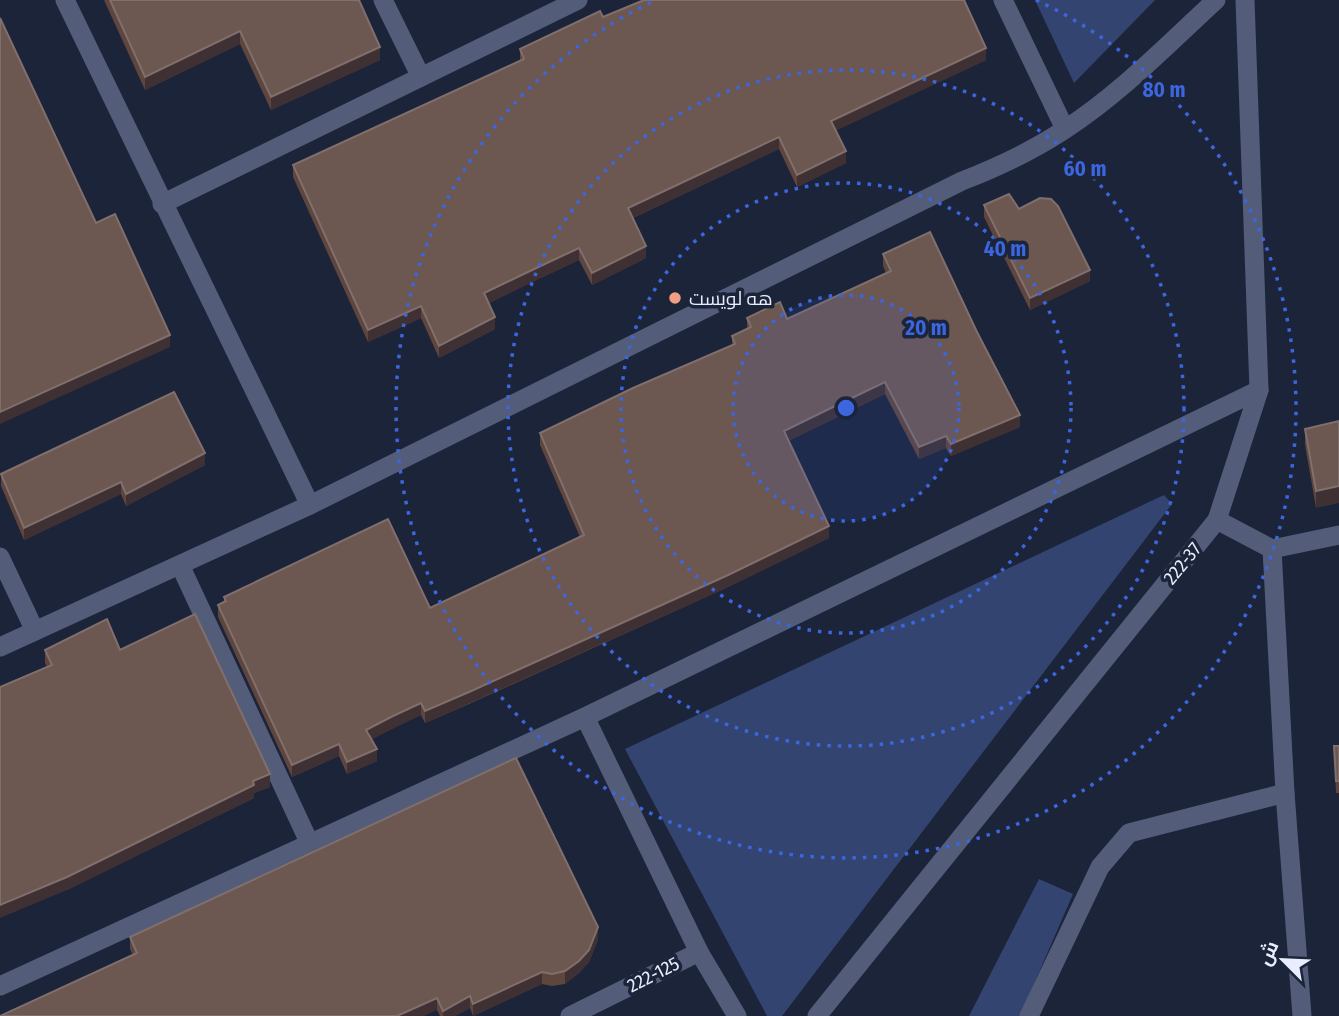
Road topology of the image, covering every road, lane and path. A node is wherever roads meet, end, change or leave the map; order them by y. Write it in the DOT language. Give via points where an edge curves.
graph roads {
  1 [pos="65,0"];
  2 [pos="383,0"];
  3 [pos="578,0"];
  4 [pos="1003,0"];
  5 [pos="1216,0"];
  6 [pos="1245,0"];
  7 [pos="421,77"];
  8 [pos="1065,129"];
  9 [pos="162,204"];
  10 [pos="1259,390"];
  11 [pos="310,505"];
  12 [pos="1217,520"];
  13 [pos="1339,535"];
  14 [pos="1272,549"];
  15 [pos="0,557"];
  16 [pos="180,565"];
  17 [pos="36,631"];
  18 [pos="0,647"];
  19 [pos="585,717"];
  20 [pos="1285,793"];
  21 [pos="310,844"];
  22 [pos="699,952"];
  23 [pos="0,986"];
  24 [pos="570,1016"];
  25 [pos="737,1016"];
  26 [pos="817,1016"];
  27 [pos="1029,1016"];
  28 [pos="1302,1016"];
  1 -- 9 [label="street"];
  2 -- 7 [label="street"];
  3 -- 7 [label="street"];
  4 -- 8 [label="street"];
  5 -- 8 [label="street" via="1117,90"];
  6 -- 10 [label="street, 222-37"];
  7 -- 9 [label="street"];
  8 -- 11 [label="street" via="998,167"];
  9 -- 11 [label="street"];
  10 -- 12 [label="street, 222-37"];
  10 -- 19 [label="street"];
  11 -- 16 [label="street"];
  12 -- 14 [label="street"];
  12 -- 26 [label="street, 222-37"];
  13 -- 14 [label="street"];
  14 -- 20 [label="street"];
  15 -- 17 [label="street"];
  16 -- 17 [label="street"];
  16 -- 21 [label="street"];
  17 -- 18 [label="street"];
  19 -- 21 [label="street"];
  19 -- 22 [label="street"];
  20 -- 27 [label="street" via="1129,833 1100,867"];
  20 -- 28 [label="street"];
  21 -- 23 [label="street"];
  22 -- 24 [label="street, 222-125"];
  22 -- 25 [label="street"];
}
